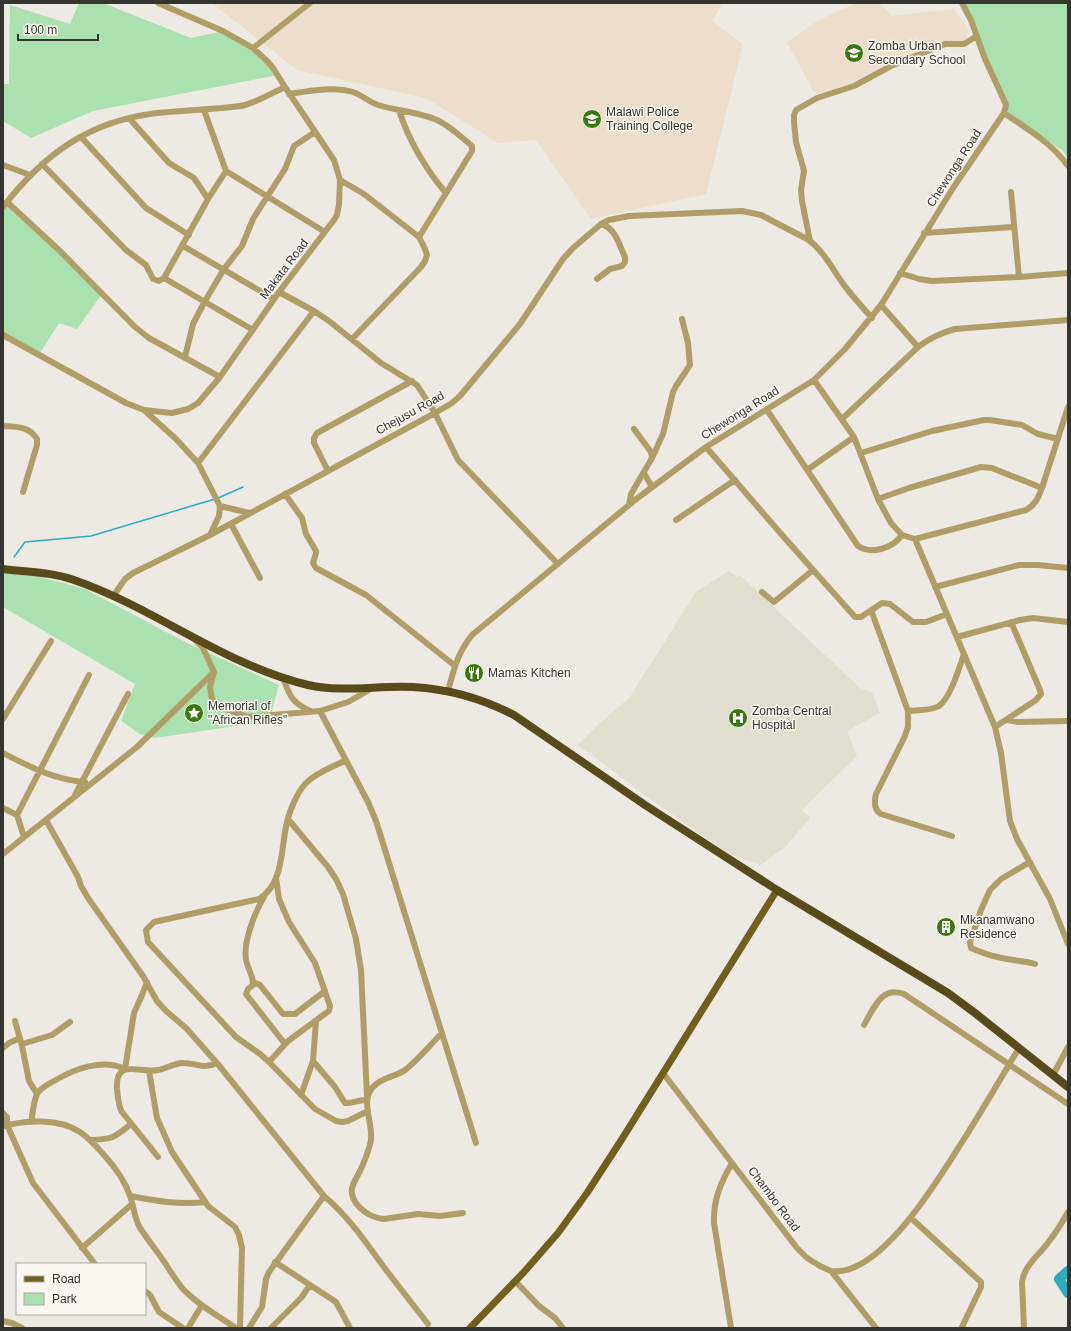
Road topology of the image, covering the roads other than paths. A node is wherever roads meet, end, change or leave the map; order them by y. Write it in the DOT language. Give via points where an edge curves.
graph roads {
  1 [pos="158,3"];
  2 [pos="178,3"];
  3 [pos="310,3"];
  4 [pos="962,3"];
  5 [pos="174,10"];
  6 [pos="977,36"];
  7 [pos="253,48"];
  8 [pos="284,88"];
  9 [pos="289,94"];
  10 [pos="204,110"];
  11 [pos="398,110"];
  12 [pos="1004,113"];
  13 [pos="129,118"];
  14 [pos="315,132"];
  15 [pos="81,137"];
  16 [pos="42,164"];
  17 [pos="3,165"];
  18 [pos="1068,166"];
  19 [pos="226,171"];
  20 [pos="30,175"];
  21 [pos="340,180"];
  22 [pos="1011,192"];
  23 [pos="446,193"];
  24 [pos="268,197"];
  25 [pos="208,199"];
  26 [pos="5,205"];
  27 [pos="601,224"];
  28 [pos="1013,227"];
  29 [pos="325,232"];
  30 [pos="924,233"];
  31 [pos="189,235"];
  32 [pos="419,237"];
  33 [pos="810,240"];
  34 [pos="183,246"];
  35 [pos="224,269"];
  36 [pos="900,273"];
  37 [pos="1068,273"];
  38 [pos="164,278"];
  39 [pos="1019,278"];
  40 [pos="597,279"];
  41 [pos="279,292"];
  42 [pos="274,299"];
  43 [pos="205,301"];
  44 [pos="881,305"];
  45 [pos="314,311"];
  46 [pos="872,318"];
  47 [pos="682,319"];
  48 [pos="1068,320"];
  49 [pos="253,330"];
  50 [pos="3,335"];
  51 [pos="352,339"];
  52 [pos="918,347"];
  53 [pos="185,357"];
  54 [pos="220,377"];
  55 [pos="814,380"];
  56 [pos="412,381"];
  57 [pos="1068,406"];
  58 [pos="144,410"];
  59 [pos="767,410"];
  60 [pos="435,413"];
  61 [pos="842,419"];
  62 [pos="3,426"];
  63 [pos="634,429"];
  64 [pos="854,437"];
  65 [pos="1058,439"];
  66 [pos="706,447"];
  67 [pos="861,454"];
  68 [pos="652,458"];
  69 [pos="198,463"];
  70 [pos="807,470"];
  71 [pos="328,471"];
  72 [pos="644,473"];
  73 [pos="735,480"];
  74 [pos="652,487"];
  75 [pos="1042,488"];
  76 [pos="23,492"];
  77 [pos="285,494"];
  78 [pos="878,499"];
  79 [pos="629,505"];
  80 [pos="220,506"];
  81 [pos="250,513"];
  82 [pos="676,520"];
  83 [pos="231,524"];
  84 [pos="210,535"];
  85 [pos="902,536"];
  86 [pos="915,539"];
  87 [pos="558,564"];
  88 [pos="1068,568"];
  89 [pos="7,569"];
  90 [pos="813,570"];
  91 [pos="260,578"];
  92 [pos="935,587"];
  93 [pos="762,592"];
  94 [pos="114,595"];
  95 [pos="871,610"];
  96 [pos="947,614"];
  97 [pos="1011,622"];
  98 [pos="1068,622"];
  99 [pos="193,637"];
  100 [pos="957,637"];
  101 [pos="51,641"];
  102 [pos="964,654"];
  103 [pos="454,665"];
  104 [pos="214,672"];
  105 [pos="89,675"];
  106 [pos="283,678"];
  107 [pos="371,689"];
  108 [pos="448,691"];
  109 [pos="128,694"];
  110 [pos="311,711"];
  111 [pos="320,711"];
  112 [pos="908,711"];
  113 [pos="3,719"];
  114 [pos="1008,720"];
  115 [pos="1068,721"];
  116 [pos="995,727"];
  117 [pos="3,753"];
  118 [pos="346,760"];
  119 [pos="39,772"];
  120 [pos="82,782"];
  121 [pos="93,783"];
  122 [pos="75,796"];
  123 [pos="3,808"];
  124 [pos="17,815"];
  125 [pos="288,819"];
  126 [pos="46,820"];
  127 [pos="952,836"];
  128 [pos="24,837"];
  129 [pos="3,854"];
  130 [pos="1030,862"];
  131 [pos="276,878"];
  132 [pos="777,890"];
  133 [pos="264,896"];
  134 [pos="1068,944"];
  135 [pos="1035,964"];
  136 [pos="147,982"];
  137 [pos="253,982"];
  138 [pos="326,991"];
  139 [pos="15,1021"];
  140 [pos="316,1021"];
  141 [pos="70,1022"];
  142 [pos="864,1025"];
  143 [pos="442,1033"];
  144 [pos="21,1041"];
  145 [pos="285,1044"];
  146 [pos="1068,1047"];
  147 [pos="3,1048"];
  148 [pos="1019,1048"];
  149 [pos="313,1061"];
  150 [pos="269,1062"];
  151 [pos="217,1063"];
  152 [pos="1009,1065"];
  153 [pos="125,1069"];
  154 [pos="149,1070"];
  155 [pos="663,1073"];
  156 [pos="1053,1075"];
  157 [pos="1068,1087"];
  158 [pos="37,1094"];
  159 [pos="301,1095"];
  160 [pos="367,1098"];
  161 [pos="1068,1104"];
  162 [pos="368,1111"];
  163 [pos="3,1114"];
  164 [pos="32,1122"];
  165 [pos="131,1124"];
  166 [pos="5,1126"];
  167 [pos="90,1140"];
  168 [pos="476,1143"];
  169 [pos="158,1157"];
  170 [pos="732,1163"];
  171 [pos="130,1196"];
  172 [pos="324,1196"];
  173 [pos="205,1202"];
  174 [pos="132,1204"];
  175 [pos="1068,1212"];
  176 [pos="463,1213"];
  177 [pos="911,1218"];
  178 [pos="82,1248"];
  179 [pos="275,1262"];
  180 [pos="94,1263"];
  181 [pos="832,1271"];
  182 [pos="515,1281"];
  183 [pos="310,1285"];
  184 [pos="146,1292"];
  185 [pos="202,1305"];
  186 [pos="3,1321"];
  187 [pos="428,1324"];
  188 [pos="962,1327"];
  189 [pos="22,1328"];
  190 [pos="183,1328"];
  191 [pos="188,1328"];
  192 [pos="236,1328"];
  193 [pos="240,1328"];
  194 [pos="249,1328"];
  195 [pos="271,1328"];
  196 [pos="350,1328"];
  197 [pos="470,1328"];
  198 [pos="563,1328"];
  199 [pos="731,1328"];
  200 [pos="876,1328"];
  201 [pos="1024,1328"];
  1 -- 5 [label="street, Makata Road"];
  2 -- 5 [label="street"];
  3 -- 7 [label="street"];
  4 -- 6 [label="street"];
  5 -- 7 [label="street, Makata Road" via="223,30"];
  6 -- 12 [label="street" via="1006,105"];
  6 -- 33 [label="street" via="964,44 945,44 891,66 854,86 816,98 796,110 795,136 804,171 802,201"];
  7 -- 8 [label="street, Makata Road" via="273,68"];
  8 -- 9 [label="street, Makata Road"];
  8 -- 10 [label="street" via="245,105"];
  9 -- 11 [label="street" via="312,90 353,92 376,104"];
  9 -- 14 [label="street, Makata Road"];
  10 -- 13 [label="street"];
  10 -- 19 [label="street"];
  11 -- 23 [label="street" via="403,125 433,177"];
  11 -- 23 [label="street" via="437,120 472,146 472,151"];
  12 -- 18 [label="street" via="1047,144"];
  12 -- 30 [label="street, Chewonga Road"];
  13 -- 15 [label="street"];
  13 -- 25 [label="street" via="169,163 194,178"];
  14 -- 21 [label="street, Makata Road" via="334,160"];
  14 -- 24 [label="street" via="294,146 285,169"];
  15 -- 16 [label="street" via="60,149"];
  15 -- 31 [label="street" via="146,208"];
  16 -- 20 [label="street"];
  16 -- 38 [label="street" via="126,250 146,265 153,279"];
  17 -- 20 [label="street"];
  19 -- 24 [label="street"];
  19 -- 25 [label="street"];
  20 -- 26 [label="street"];
  21 -- 29 [label="street, Makata Road" via="337,215"];
  21 -- 32 [label="street" via="364,194"];
  22 -- 28 [label="street"];
  23 -- 32 [label="street"];
  24 -- 29 [label="street"];
  24 -- 35 [label="street" via="253,219 242,246"];
  25 -- 31 [label="street"];
  26 -- 53 [label="street" via="60,250 134,327"];
  27 -- 33 [label="street, Chejusu Road" via="629,216 742,211 760,215"];
  27 -- 40 [label="street" via="615,234 625,262"];
  27 -- 60 [label="street, Chejusu Road" via="563,259 520,324 460,396"];
  28 -- 30 [label="street"];
  28 -- 39 [label="street"];
  29 -- 41 [label="street, Makata Road"];
  30 -- 36 [label="street, Chewonga Road"];
  31 -- 34 [label="street"];
  32 -- 51 [label="street" via="427,255 425,261"];
  33 -- 46 [label="street"];
  34 -- 35 [label="street"];
  34 -- 38 [label="street"];
  35 -- 42 [label="street"];
  35 -- 43 [label="street"];
  36 -- 39 [label="street" via="932,281"];
  36 -- 44 [label="street, Chewonga Road"];
  37 -- 39 [label="street"];
  38 -- 43 [label="street"];
  41 -- 42 [label="street, Makata Road"];
  41 -- 45 [label="street"];
  42 -- 49 [label="street, Makata Road"];
  43 -- 49 [label="street"];
  43 -- 53 [label="street" via="193,324"];
  44 -- 46 [label="street, Chewonga Road"];
  44 -- 52 [label="street"];
  45 -- 51 [label="street"];
  45 -- 69 [label="street"];
  46 -- 55 [label="street, Chewonga Road"];
  47 -- 68 [label="street" via="690,365 673,392 663,434"];
  48 -- 52 [label="street" via="942,332"];
  49 -- 54 [label="street, Makata Road"];
  50 -- 58 [label="street, Makata Road" via="119,401"];
  51 -- 56 [label="street" via="381,363"];
  52 -- 61 [label="street"];
  53 -- 54 [label="street"];
  54 -- 58 [label="street, Makata Road" via="198,402 188,409 172,413"];
  55 -- 59 [label="street, Chewonga Road"];
  55 -- 61 [label="street"];
  56 -- 60 [label="street" via="421,389"];
  56 -- 71 [label="street" via="317,433 314,443"];
  57 -- 65 [label="street"];
  58 -- 69 [label="street"];
  59 -- 66 [label="street, Chewonga Road"];
  59 -- 70 [label="street"];
  60 -- 71 [label="street, Chejusu Road"];
  60 -- 87 [label="street" via="462,466"];
  61 -- 64 [label="street"];
  62 -- 76 [label="street" via="29,430 38,439"];
  63 -- 68 [label="street" via="652,452"];
  64 -- 67 [label="street"];
  64 -- 70 [label="street"];
  65 -- 67 [label="street" via="1038,434 1022,425 984,420 932,431"];
  65 -- 75 [label="street"];
  66 -- 73 [label="street"];
  66 -- 74 [label="street, Chewonga Road"];
  67 -- 78 [label="street"];
  68 -- 72 [label="street"];
  69 -- 80 [label="street"];
  70 -- 85 [label="street" via="858,546 868,550 881,549 893,545"];
  71 -- 77 [label="street, Chejusu Road"];
  72 -- 74 [label="street"];
  72 -- 79 [label="street" via="631,494"];
  73 -- 82 [label="street"];
  73 -- 90 [label="street"];
  74 -- 79 [label="street, Chewonga Road"];
  75 -- 78 [label="street" via="992,468 981,467"];
  75 -- 86 [label="street" via="1033,506 1026,510"];
  77 -- 81 [label="street, Chejusu Road"];
  77 -- 103 [label="street" via="302,518 306,534 316,551 313,560 316,568 366,595"];
  78 -- 85 [label="street" via="891,524"];
  79 -- 87 [label="street, Chewonga Road"];
  80 -- 81 [label="street"];
  80 -- 84 [label="street" via="219,516"];
  81 -- 83 [label="street, Chejusu Road"];
  83 -- 84 [label="street, Chejusu Road"];
  83 -- 91 [label="street"];
  84 -- 94 [label="street, Chejusu Road" via="133,573 125,579"];
  85 -- 86 [label="street"];
  86 -- 92 [label="street"];
  87 -- 103 [label="street, Chewonga Road" via="472,635"];
  88 -- 92 [label="street" via="1019,565"];
  89 -- 94 [label="highway" via="62,577"];
  90 -- 93 [label="street" via="774,602"];
  90 -- 95 [label="street" via="855,617 860,618"];
  92 -- 96 [label="street"];
  94 -- 99 [label="highway"];
  95 -- 96 [label="street" via="882,603 890,604 913,622 919,623"];
  95 -- 112 [label="street"];
  96 -- 100 [label="street"];
  97 -- 98 [label="street" via="1033,618"];
  97 -- 100 [label="street"];
  97 -- 114 [label="street" via="1041,694"];
  99 -- 104 [label="street" via="203,648"];
  99 -- 106 [label="highway" via="249,665"];
  100 -- 102 [label="street"];
  101 -- 113 [label="street"];
  102 -- 112 [label="street" via="947,696 939,706"];
  102 -- 116 [label="street"];
  103 -- 108 [label="street, Chewonga Road"];
  104 -- 110 [label="street" via="210,687 212,699 232,713 248,717"];
  104 -- 121 [label="street" via="137,746"];
  105 -- 119 [label="street"];
  106 -- 107 [label="highway" via="327,688"];
  106 -- 110 [label="street" via="290,696 297,705"];
  107 -- 108 [label="highway" via="413,687"];
  107 -- 111 [label="street" via="348,702"];
  108 -- 132 [label="highway" via="480,700 514,715 645,805"];
  109 -- 120 [label="street"];
  110 -- 111 [label="street"];
  111 -- 118 [label="street"];
  112 -- 127 [label="street" via="908,727 876,794 875,807 881,814"];
  114 -- 115 [label="street"];
  114 -- 116 [label="street"];
  116 -- 130 [label="street" via="1010,821"];
  117 -- 119 [label="street"];
  118 -- 125 [label="street" via="318,774 305,784"];
  118 -- 143 [label="street" via="376,821"];
  119 -- 120 [label="street"];
  119 -- 124 [label="street"];
  120 -- 121 [label="street"];
  120 -- 122 [label="street"];
  121 -- 122 [label="street"];
  122 -- 126 [label="street"];
  123 -- 124 [label="street"];
  124 -- 128 [label="street"];
  125 -- 131 [label="street"];
  125 -- 160 [label="street" via="336,879 356,939 361,970"];
  126 -- 128 [label="street"];
  126 -- 136 [label="street" via="88,898"];
  128 -- 129 [label="street"];
  130 -- 134 [label="street" via="1050,898"];
  130 -- 135 [label="street" via="1001,879 990,890 970,946 979,952"];
  131 -- 133 [label="street"];
  131 -- 138 [label="street" via="279,899 315,963"];
  132 -- 148 [label="highway" via="948,993"];
  132 -- 155 [label="main road"];
  133 -- 137 [label="street" via="252,921 245,952"];
  133 -- 150 [label="street" via="154,922 146,930 146,935 148,942 236,1037"];
  136 -- 151 [label="street" via="157,1001 186,1028"];
  136 -- 153 [label="street" via="134,1013"];
  137 -- 138 [label="street" via="260,985 283,1014 295,1014"];
  137 -- 145 [label="street" via="246,994"];
  138 -- 140 [label="street" via="330,1008"];
  139 -- 144 [label="street"];
  140 -- 145 [label="street"];
  140 -- 149 [label="street"];
  141 -- 144 [label="street" via="52,1035"];
  142 -- 152 [label="street" via="880,999 891,992 899,992"];
  143 -- 160 [label="street" via="405,1070 373,1087"];
  143 -- 168 [label="street"];
  144 -- 147 [label="street" via="9,1043"];
  144 -- 158 [label="street" via="29,1080"];
  145 -- 150 [label="street"];
  146 -- 156 [label="street"];
  148 -- 152 [label="street"];
  148 -- 156 [label="highway"];
  149 -- 159 [label="street"];
  149 -- 160 [label="street" via="345,1103"];
  150 -- 159 [label="street"];
  151 -- 154 [label="street" via="200,1067 183,1062 159,1070"];
  151 -- 172 [label="street"];
  152 -- 161 [label="street"];
  152 -- 177 [label="street"];
  153 -- 154 [label="street"];
  153 -- 158 [label="street" via="107,1064 84,1067 61,1077 42,1088"];
  153 -- 165 [label="street" via="117,1082 119,1106"];
  154 -- 173 [label="street" via="157,1118 172,1152"];
  155 -- 170 [label="street, Chambo Road"];
  155 -- 182 [label="main road" via="587,1193 558,1233"];
  156 -- 157 [label="highway"];
  158 -- 164 [label="street"];
  159 -- 162 [label="street" via="315,1109 336,1121 348,1121"];
  160 -- 162 [label="street"];
  162 -- 176 [label="street" via="371,1125 368,1151 351,1191 359,1207 374,1218 384,1219 418,1214 440,1216"];
  163 -- 166 [label="street" via="7,1117"];
  164 -- 166 [label="street"];
  164 -- 167 [label="street" via="54,1123 72,1128"];
  165 -- 167 [label="street" via="116,1136"];
  165 -- 169 [label="street"];
  166 -- 178 [label="street" via="33,1183"];
  167 -- 171 [label="street" via="116,1170"];
  170 -- 181 [label="street, Chambo Road" via="802,1253"];
  170 -- 199 [label="street" via="717,1193 714,1212"];
  171 -- 173 [label="street" via="170,1203"];
  171 -- 174 [label="street"];
  172 -- 179 [label="street"];
  172 -- 187 [label="street" via="360,1233"];
  173 -- 193 [label="street" via="235,1227 240,1235"];
  174 -- 178 [label="street"];
  174 -- 185 [label="street" via="144,1233 182,1287"];
  175 -- 201 [label="street" via="1023,1276"];
  177 -- 181 [label="street" via="868,1260 840,1272"];
  177 -- 188 [label="street" via="982,1284"];
  178 -- 180 [label="street"];
  179 -- 183 [label="street"];
  179 -- 194 [label="street" via="266,1278 262,1307"];
  181 -- 200 [label="street, Chambo Road"];
  182 -- 197 [label="main road"];
  182 -- 198 [label="street"];
  183 -- 195 [label="street" via="301,1298"];
  183 -- 196 [label="street" via="336,1302"];
  184 -- 190 [label="street" via="159,1312"];
  185 -- 191 [label="street"];
  185 -- 192 [label="street"];
  186 -- 189 [label="street"];
}
